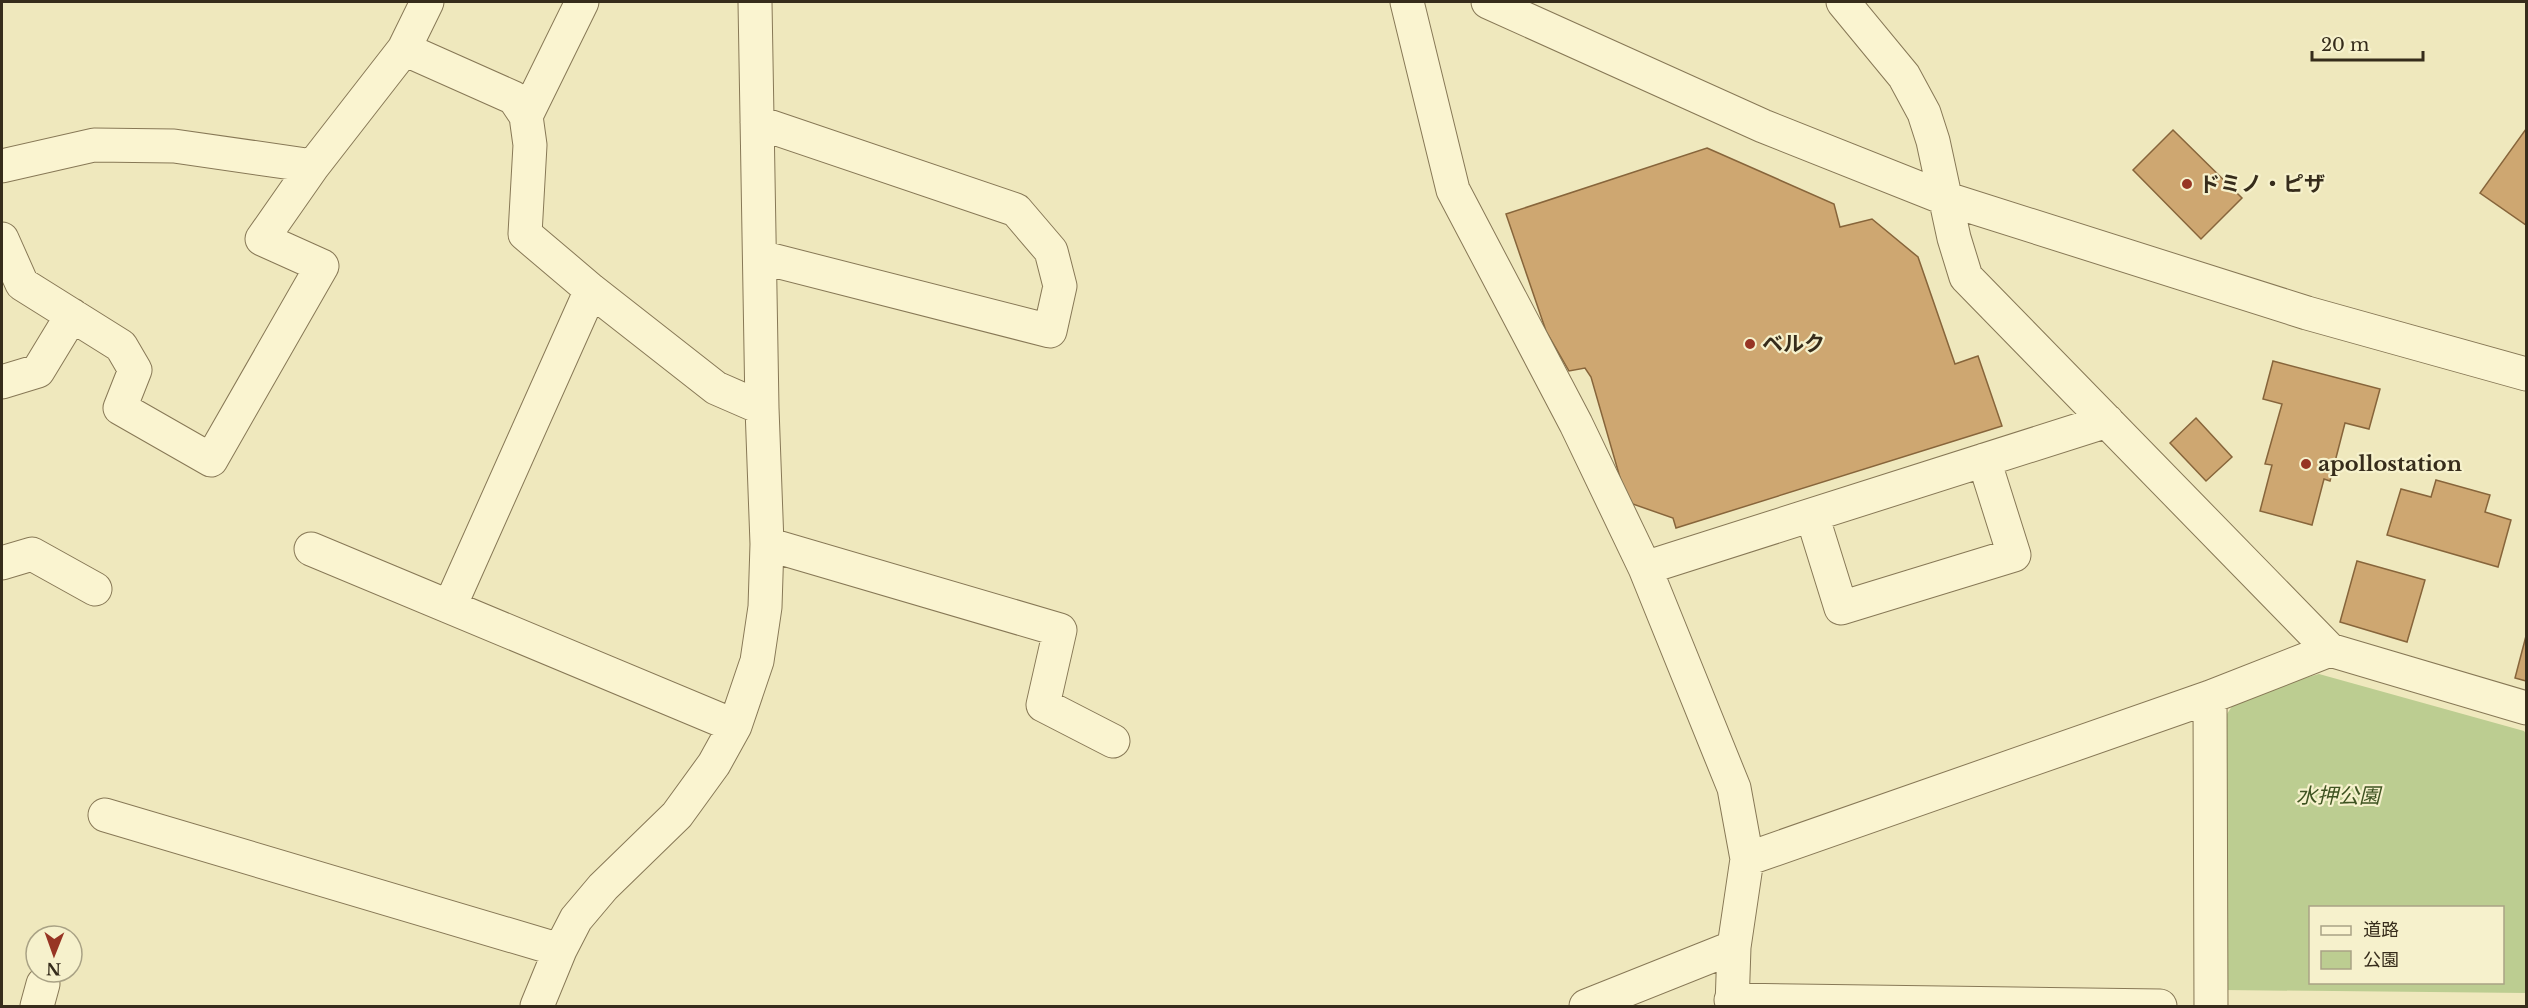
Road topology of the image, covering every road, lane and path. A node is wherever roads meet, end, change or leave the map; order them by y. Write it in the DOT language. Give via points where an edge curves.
graph roads {
  1 [pos="427,2"];
  2 [pos="582,2"];
  3 [pos="754,2"];
  4 [pos="1407,2"];
  5 [pos="1488,2"];
  6 [pos="1843,2"];
  7 [pos="404,49"];
  8 [pos="526,116"];
  9 [pos="757,122"];
  10 [pos="2,166"];
  11 [pos="313,166"];
  12 [pos="1944,198"];
  13 [pos="2,239"];
  14 [pos="760,257"];
  15 [pos="591,290"];
  16 [pos="72,315"];
  17 [pos="2526,374"];
  18 [pos="2,382"];
  19 [pos="762,408"];
  20 [pos="2107,421"];
  21 [pos="1984,460"];
  22 [pos="1812,515"];
  23 [pos="767,544"];
  24 [pos="311,549"];
  25 [pos="2,563"];
  26 [pos="1645,568"];
  27 [pos="95,590"];
  28 [pos="450,606"];
  29 [pos="2330,650"];
  30 [pos="2210,697"];
  31 [pos="2526,708"];
  32 [pos="735,726"];
  33 [pos="1113,741"];
  34 [pos="105,815"];
  35 [pos="1747,859"];
  36 [pos="1734,947"];
  37 [pos="560,950"];
  38 [pos="1731,1003"];
  39 [pos="537,1006"];
  40 [pos="1586,1006"];
  41 [pos="2160,1006"];
  42 [pos="2211,1006"];
  1 -- 7 [label="street"];
  2 -- 8 [label="street"];
  3 -- 9 [label="street"];
  4 -- 26 [label="street" via="1453,190 1576,424"];
  5 -- 12 [label="street" via="1762,126"];
  6 -- 12 [label="street" via="1904,76 1924,113"];
  7 -- 8 [label="street" via="513,98"];
  7 -- 11 [label="street"];
  8 -- 15 [label="street" via="530,145 525,234"];
  9 -- 14 [label="street"];
  9 -- 14 [label="street" via="1016,210 1051,250 1060,286 1050,331"];
  10 -- 11 [label="street" via="94,145 174,146"];
  11 -- 16 [label="street" via="262,239 322,266 211,460 120,408 135,369 121,346"];
  12 -- 17 [label="street" via="2307,312"];
  12 -- 20 [label="street" via="1966,277"];
  13 -- 16 [label="street" via="22,284"];
  14 -- 19 [label="street"];
  15 -- 19 [label="street" via="716,388"];
  15 -- 28 [label="street"];
  16 -- 18 [label="street" via="38,371"];
  19 -- 23 [label="street"];
  20 -- 21 [label="street"];
  20 -- 29 [label="street"];
  21 -- 22 [label="street"];
  21 -- 22 [label="street" via="2013,555 1841,608"];
  22 -- 26 [label="street"];
  23 -- 32 [label="street" via="765,607 757,661"];
  23 -- 33 [label="street" via="1060,630 1043,705"];
  24 -- 28 [label="street"];
  25 -- 27 [label="street" via="32,554"];
  26 -- 35 [label="street" via="1734,788"];
  28 -- 32 [label="street"];
  29 -- 30 [label="street"];
  29 -- 31 [label="street"];
  30 -- 35 [label="street"];
  30 -- 42 [label="street"];
  32 -- 37 [label="street" via="714,764 677,815 603,887 576,919"];
  34 -- 37 [label="street"];
  35 -- 36 [label="street"];
  36 -- 38 [label="street"];
  36 -- 40 [label="street"];
  37 -- 39 [label="street"];
  38 -- 41 [label="street"];
}
